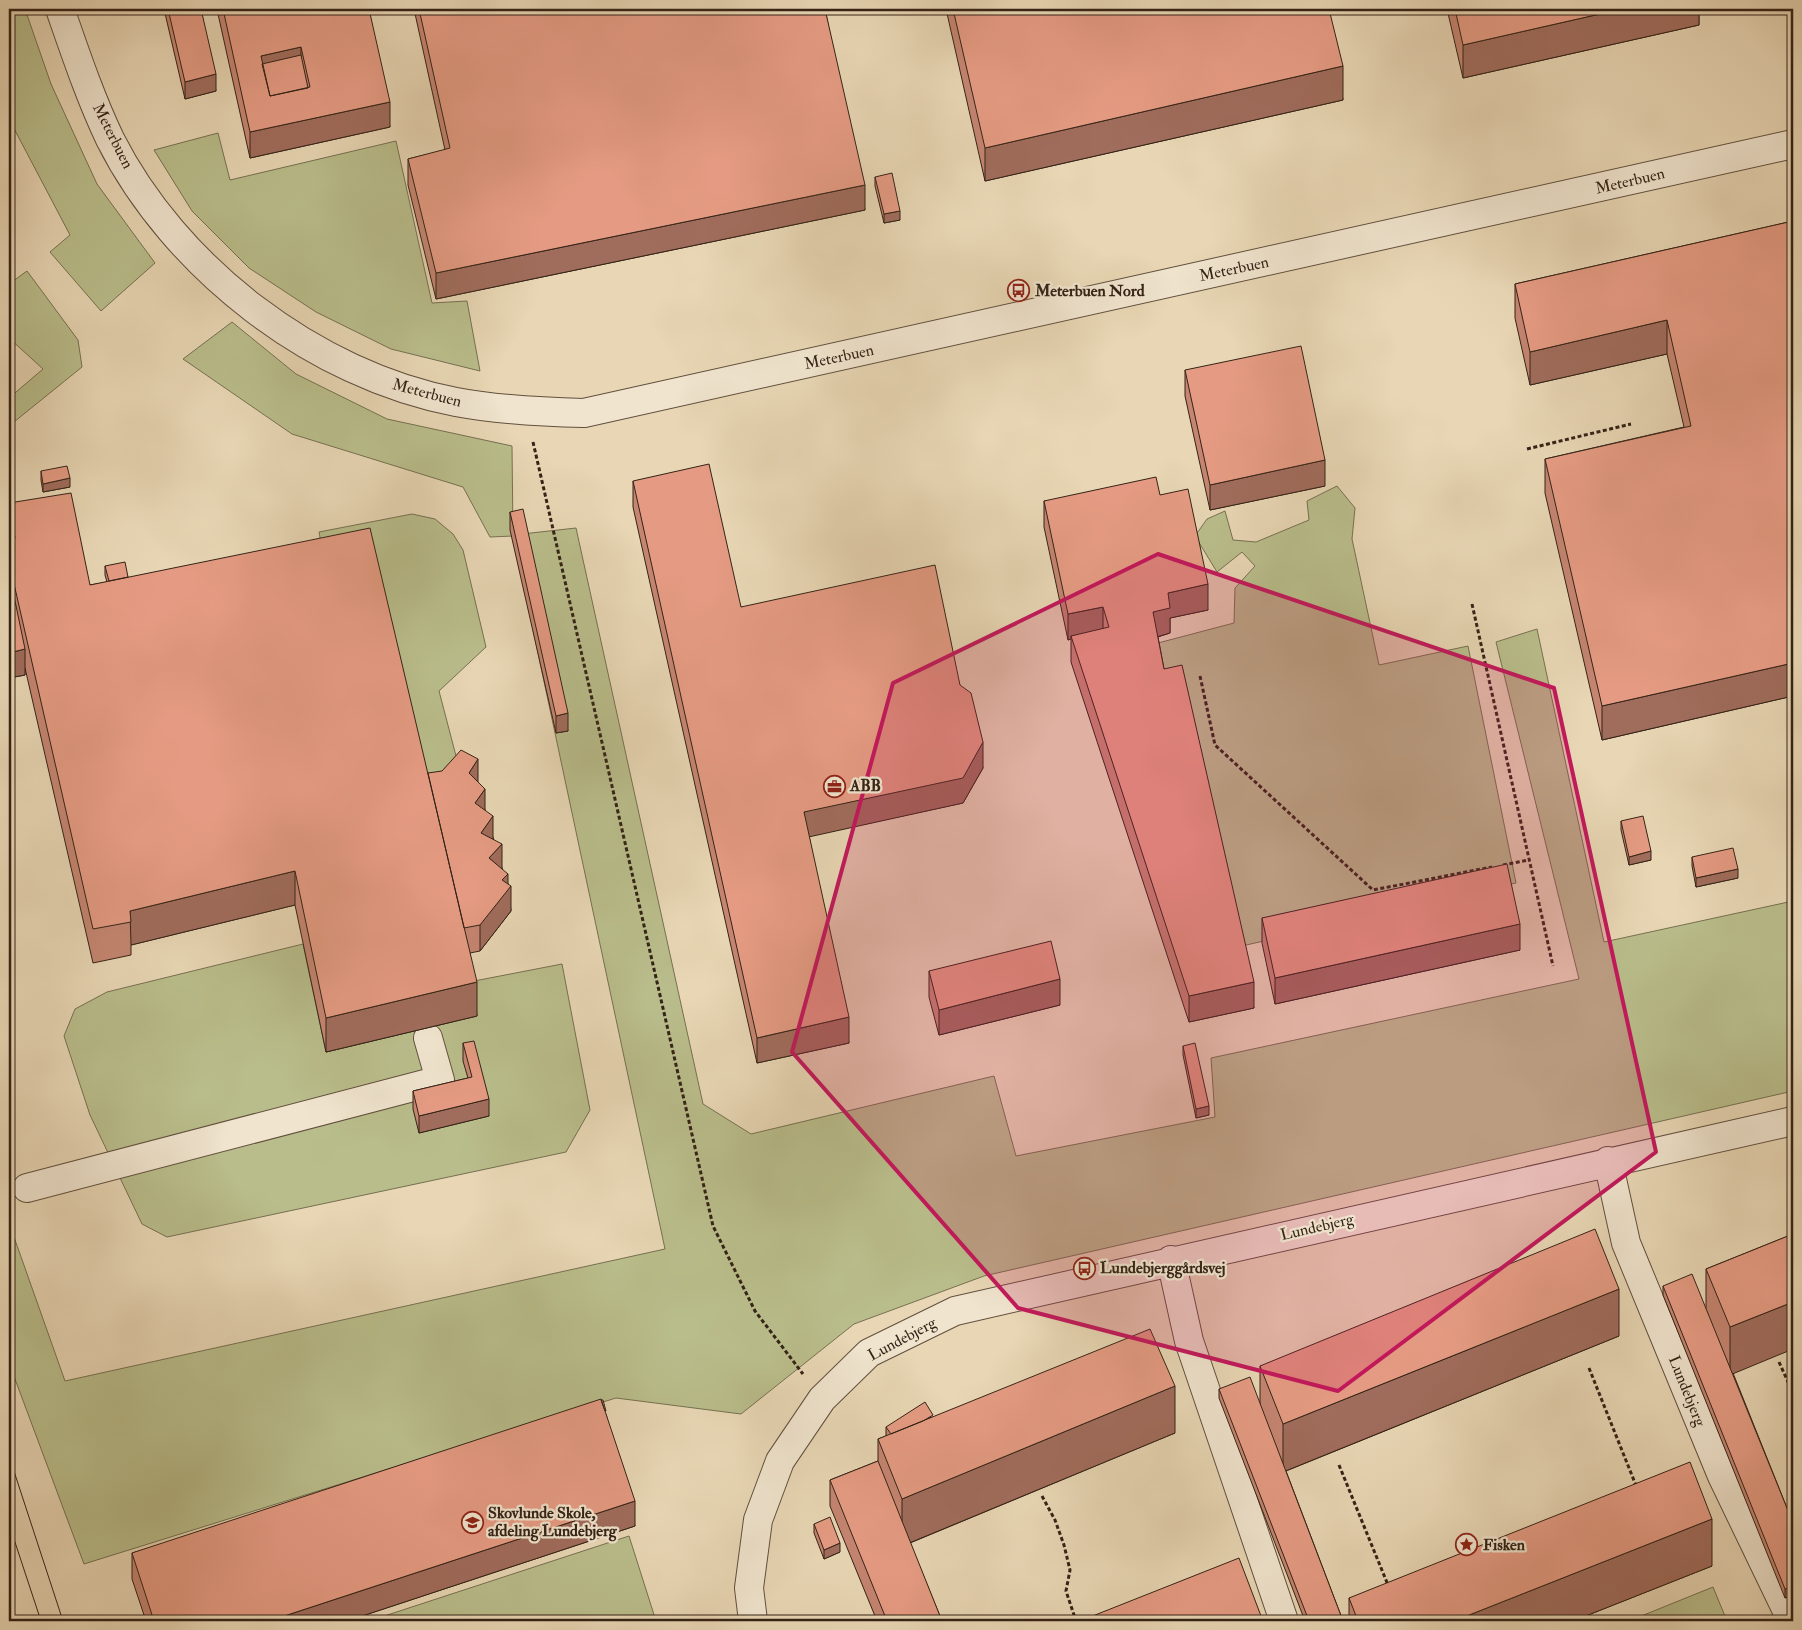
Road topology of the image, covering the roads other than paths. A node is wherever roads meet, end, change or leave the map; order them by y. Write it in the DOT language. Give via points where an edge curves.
graph roads {
  1 [pos="60,9"];
  2 [pos="1793,144"];
  3 [pos="428,1038"];
  4 [pos="1793,1120"];
  5 [pos="1608,1161"];
  6 [pos="27,1188"];
  7 [pos="1171,1260"];
  8 [pos="1788,1613"];
  9 [pos="753,1621"];
  10 [pos="1284,1621"];
  1 -- 2 [label="street, Meterbuen" via="81,69 113,143 156,211 209,271 263,317 324,354 388,383 456,402 526,412 584,412"];
  3 -- 6 [label="street" via="440,1080"];
  4 -- 5 [label="street, Lundebjerg"];
  5 -- 7 [label="street, Lundebjerg"];
  5 -- 8 [label="street, Lundebjerg" via="1626,1243 1722,1476"];
  7 -- 9 [label="street, Lundebjerg" via="955,1311 869,1353 822,1399 780,1461 758,1520 749,1588"];
  7 -- 10 [label="street" via="1190,1341"];
}
